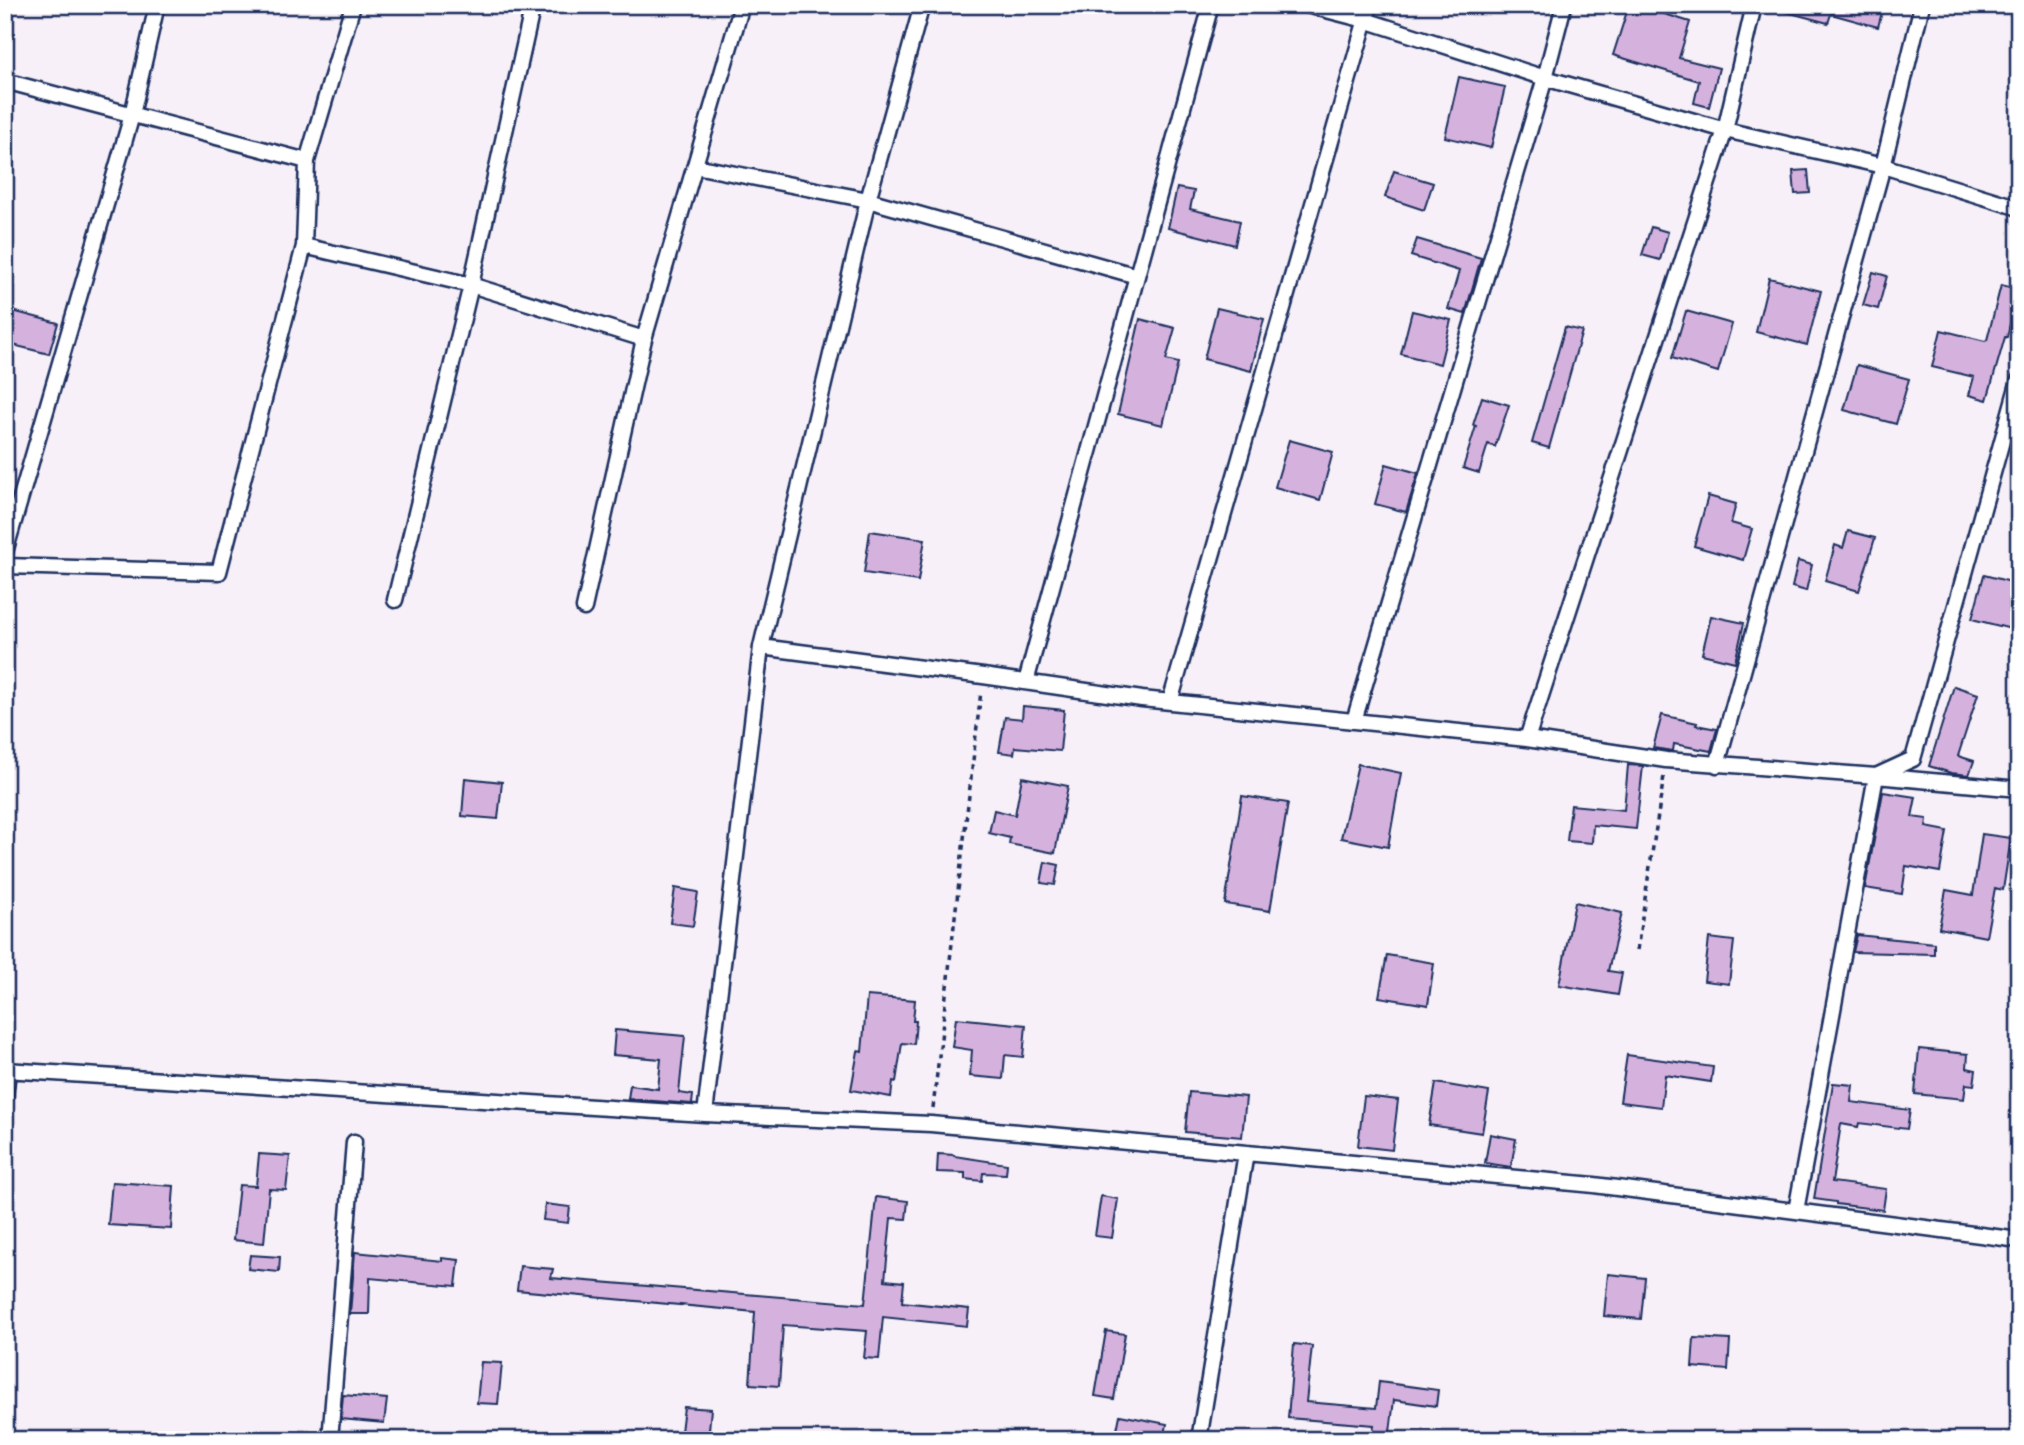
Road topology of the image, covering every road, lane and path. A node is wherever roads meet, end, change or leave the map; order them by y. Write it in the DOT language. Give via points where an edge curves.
graph roads {
  1 [pos="158,5"];
  2 [pos="353,5"];
  3 [pos="533,5"];
  4 [pos="742,5"];
  5 [pos="922,5"];
  6 [pos="1211,5"];
  7 [pos="1307,5"];
  8 [pos="1370,5"];
  9 [pos="1564,5"];
  10 [pos="1754,5"];
  11 [pos="1922,5"];
  12 [pos="1365,20"];
  13 [pos="1545,78"];
  14 [pos="5,81"];
  15 [pos="132,115"];
  16 [pos="1725,130"];
  17 [pos="307,161"];
  18 [pos="695,166"];
  19 [pos="1883,166"];
  20 [pos="868,200"];
  21 [pos="2019,208"];
  22 [pos="304,246"];
  23 [pos="1137,276"];
  24 [pos="471,285"];
  25 [pos="644,339"];
  26 [pos="2019,380"];
  27 [pos="5,552"];
  28 [pos="5,566"];
  29 [pos="395,600"];
  30 [pos="584,608"];
  31 [pos="761,648"];
  32 [pos="983,676"];
  33 [pos="1026,682"];
  34 [pos="1170,702"];
  35 [pos="1354,721"];
  36 [pos="1527,739"];
  37 [pos="1666,760"];
  38 [pos="1717,765"];
  39 [pos="1876,776"];
  40 [pos="2019,789"];
  41 [pos="1637,950"];
  42 [pos="6,1070"];
  43 [pos="5,1096"];
  44 [pos="705,1114"];
  45 [pos="932,1124"];
  46 [pos="354,1142"];
  47 [pos="1246,1153"];
  48 [pos="1796,1211"];
  49 [pos="2019,1240"];
  50 [pos="330,1440"];
  51 [pos="1199,1440"];
  1 -- 15 [label="street"];
  2 -- 17 [label="street"];
  3 -- 24 [label="street"];
  4 -- 18 [label="street"];
  5 -- 20 [label="street"];
  6 -- 23 [label="street"];
  7 -- 12 [label="street"];
  8 -- 12 [label="street"];
  9 -- 13 [label="street"];
  10 -- 16 [label="street"];
  11 -- 19 [label="street"];
  12 -- 13 [label="street"];
  12 -- 34 [label="street"];
  13 -- 16 [label="street"];
  13 -- 35 [label="street"];
  14 -- 15 [label="street"];
  15 -- 17 [label="street"];
  15 -- 27 [label="street"];
  16 -- 19 [label="street"];
  16 -- 36 [label="street"];
  17 -- 22 [label="street"];
  18 -- 20 [label="street"];
  18 -- 25 [label="street"];
  19 -- 21 [label="street"];
  19 -- 38 [label="street"];
  20 -- 23 [label="street"];
  20 -- 31 [label="street"];
  22 -- 24 [label="street"];
  22 -- 28 [label="street" via="219,572"];
  23 -- 33 [label="street"];
  24 -- 25 [label="street"];
  24 -- 29 [label="street"];
  25 -- 30 [label="street"];
  26 -- 39 [label="street" via="1913,758"];
  31 -- 32 [label="street"];
  31 -- 44 [label="street"];
  32 -- 33 [label="street"];
  32 -- 45 [label="path"];
  33 -- 34 [label="street"];
  34 -- 35 [label="street"];
  35 -- 36 [label="street"];
  36 -- 37 [label="street"];
  37 -- 38 [label="street"];
  37 -- 41 [label="path"];
  38 -- 39 [label="street"];
  39 -- 40 [label="street"];
  39 -- 48 [label="street"];
  42 -- 43 [label="street"];
  42 -- 44 [label="street"];
  44 -- 45 [label="street"];
  45 -- 47 [label="street"];
  46 -- 50 [label="street"];
  47 -- 48 [label="street" via="1594,1185"];
  47 -- 51 [label="street"];
  48 -- 49 [label="street"];
}
